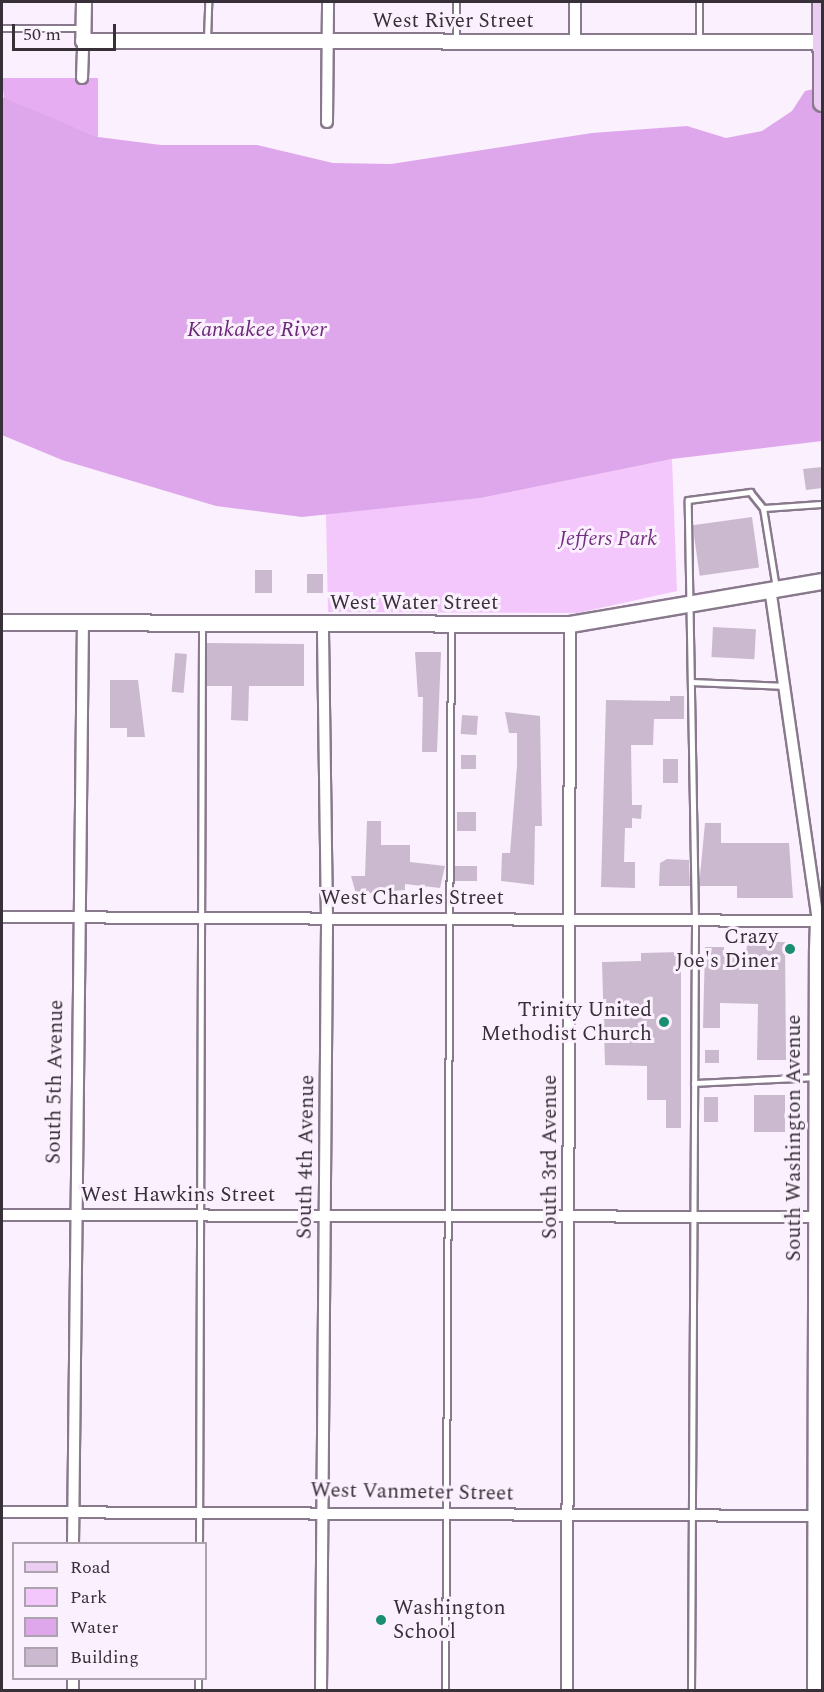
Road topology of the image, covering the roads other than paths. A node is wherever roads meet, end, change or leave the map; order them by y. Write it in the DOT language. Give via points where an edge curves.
graph roads {
  1 [pos="84,2"];
  2 [pos="208,2"];
  3 [pos="328,2"];
  4 [pos="456,2"];
  5 [pos="575,2"];
  6 [pos="699,2"];
  7 [pos="821,2"];
  8 [pos="2,28"];
  9 [pos="83,35"];
  10 [pos="207,41"];
  11 [pos="327,41"];
  12 [pos="456,42"];
  13 [pos="575,42"];
  14 [pos="699,42"];
  15 [pos="821,42"];
  16 [pos="82,78"];
  17 [pos="822,96"];
  18 [pos="327,122"];
  19 [pos="822,504"];
  20 [pos="764,508"];
  21 [pos="822,581"];
  22 [pos="773,589"];
  23 [pos="694,602"];
  24 [pos="2,622"];
  25 [pos="83,622"];
  26 [pos="202,623"];
  27 [pos="323,624"];
  28 [pos="451,624"];
  29 [pos="570,624"];
  30 [pos="694,682"];
  31 [pos="784,686"];
  32 [pos="2,917"];
  33 [pos="80,918"];
  34 [pos="201,918"];
  35 [pos="327,919"];
  36 [pos="449,920"];
  37 [pos="572,920"];
  38 [pos="695,921"];
  39 [pos="820,921"];
  40 [pos="817,1077"];
  41 [pos="694,1083"];
  42 [pos="2,1215"];
  43 [pos="73,1215"];
  44 [pos="200,1215"];
  45 [pos="325,1215"];
  46 [pos="448,1216"];
  47 [pos="569,1216"];
  48 [pos="694,1217"];
  49 [pos="820,1217"];
  50 [pos="321,1509"];
  51 [pos="199,1511"];
  52 [pos="2,1512"];
  53 [pos="446,1512"];
  54 [pos="73,1513"];
  55 [pos="569,1515"];
  56 [pos="692,1516"];
  57 [pos="819,1516"];
  58 [pos="73,1542"];
  59 [pos="199,1542"];
  60 [pos="321,1690"];
  61 [pos="445,1690"];
  62 [pos="567,1690"];
  63 [pos="691,1690"];
  64 [pos="815,1690"];
  1 -- 9 [label="street"];
  2 -- 10 [label="lane"];
  3 -- 11 [label="street"];
  4 -- 12 [label="lane"];
  5 -- 13 [label="street"];
  6 -- 14 [label="lane"];
  7 -- 15 [label="main road"];
  8 -- 9 [label="lane"];
  9 -- 10 [label="street, West River Street"];
  9 -- 16 [label="street"];
  10 -- 11 [label="street, West River Street"];
  11 -- 12 [label="street, West River Street"];
  11 -- 18 [label="street"];
  12 -- 13 [label="street, West River Street"];
  13 -- 14 [label="street, West River Street"];
  14 -- 15 [label="street, West River Street"];
  15 -- 17 [label="main road"];
  19 -- 20 [label="lane"];
  20 -- 22 [label="lane"];
  20 -- 23 [label="lane" via="750,492 688,500"];
  21 -- 22 [label="main road, West Water Street"];
  22 -- 23 [label="main road, West Water Street"];
  22 -- 31 [label="street, South Washington Avenue"];
  23 -- 29 [label="main road, West Water Street"];
  23 -- 30 [label="lane"];
  24 -- 25 [label="main road, West Water Street"];
  25 -- 26 [label="main road, West Water Street"];
  25 -- 33 [label="street, South 5th Avenue"];
  26 -- 27 [label="main road, West Water Street"];
  26 -- 34 [label="lane"];
  27 -- 28 [label="main road, West Water Street"];
  27 -- 35 [label="street, South 4th Avenue"];
  28 -- 29 [label="main road, West Water Street"];
  28 -- 36 [label="lane"];
  29 -- 37 [label="street, South 3rd Avenue"];
  30 -- 31 [label="lane"];
  30 -- 38 [label="lane"];
  31 -- 39 [label="street, South Washington Avenue"];
  32 -- 33 [label="street, West Charles Street"];
  33 -- 34 [label="street, West Charles Street"];
  33 -- 43 [label="street, South 5th Avenue"];
  34 -- 35 [label="street, West Charles Street"];
  34 -- 44 [label="lane"];
  35 -- 36 [label="street, West Charles Street"];
  35 -- 45 [label="street, South 4th Avenue"];
  36 -- 37 [label="street, West Charles Street"];
  36 -- 46 [label="lane"];
  37 -- 38 [label="street, West Charles Street"];
  37 -- 47 [label="street, South 3rd Avenue"];
  38 -- 39 [label="street, West Charles Street"];
  38 -- 41 [label="lane"];
  39 -- 40 [label="main road, South Washington Avenue"];
  40 -- 41 [label="lane"];
  40 -- 49 [label="main road, South Washington Avenue"];
  41 -- 48 [label="lane"];
  42 -- 43 [label="street, West Hawkins Street"];
  43 -- 44 [label="street, West Hawkins Street"];
  43 -- 54 [label="street, South 5th Avenue"];
  44 -- 45 [label="street, West Hawkins Street"];
  44 -- 51 [label="lane"];
  45 -- 46 [label="street, West Hawkins Street"];
  45 -- 50 [label="street, South 4th Avenue"];
  46 -- 47 [label="street, West Hawkins Street"];
  46 -- 53 [label="lane"];
  47 -- 48 [label="street, West Hawkins Street"];
  47 -- 55 [label="street, South 3rd Avenue"];
  48 -- 49 [label="street, West Hawkins Street"];
  48 -- 56 [label="lane"];
  49 -- 57 [label="main road, South Washington Avenue"];
  50 -- 51 [label="street, West Vanmeter Street"];
  50 -- 53 [label="street, West Vanmeter Street"];
  50 -- 60 [label="street, South 4th Avenue"];
  51 -- 54 [label="street, West Vanmeter Street"];
  51 -- 59 [label="lane"];
  52 -- 54 [label="street, West Vanmeter Street"];
  53 -- 55 [label="street, West Vanmeter Street"];
  53 -- 61 [label="lane"];
  54 -- 58 [label="street, South 5th Avenue"];
  55 -- 56 [label="street, West Vanmeter Street"];
  55 -- 62 [label="street, South 3rd Avenue"];
  56 -- 57 [label="street, West Vanmeter Street"];
  56 -- 63 [label="lane"];
  57 -- 64 [label="main road, South Washington Avenue"];
}
